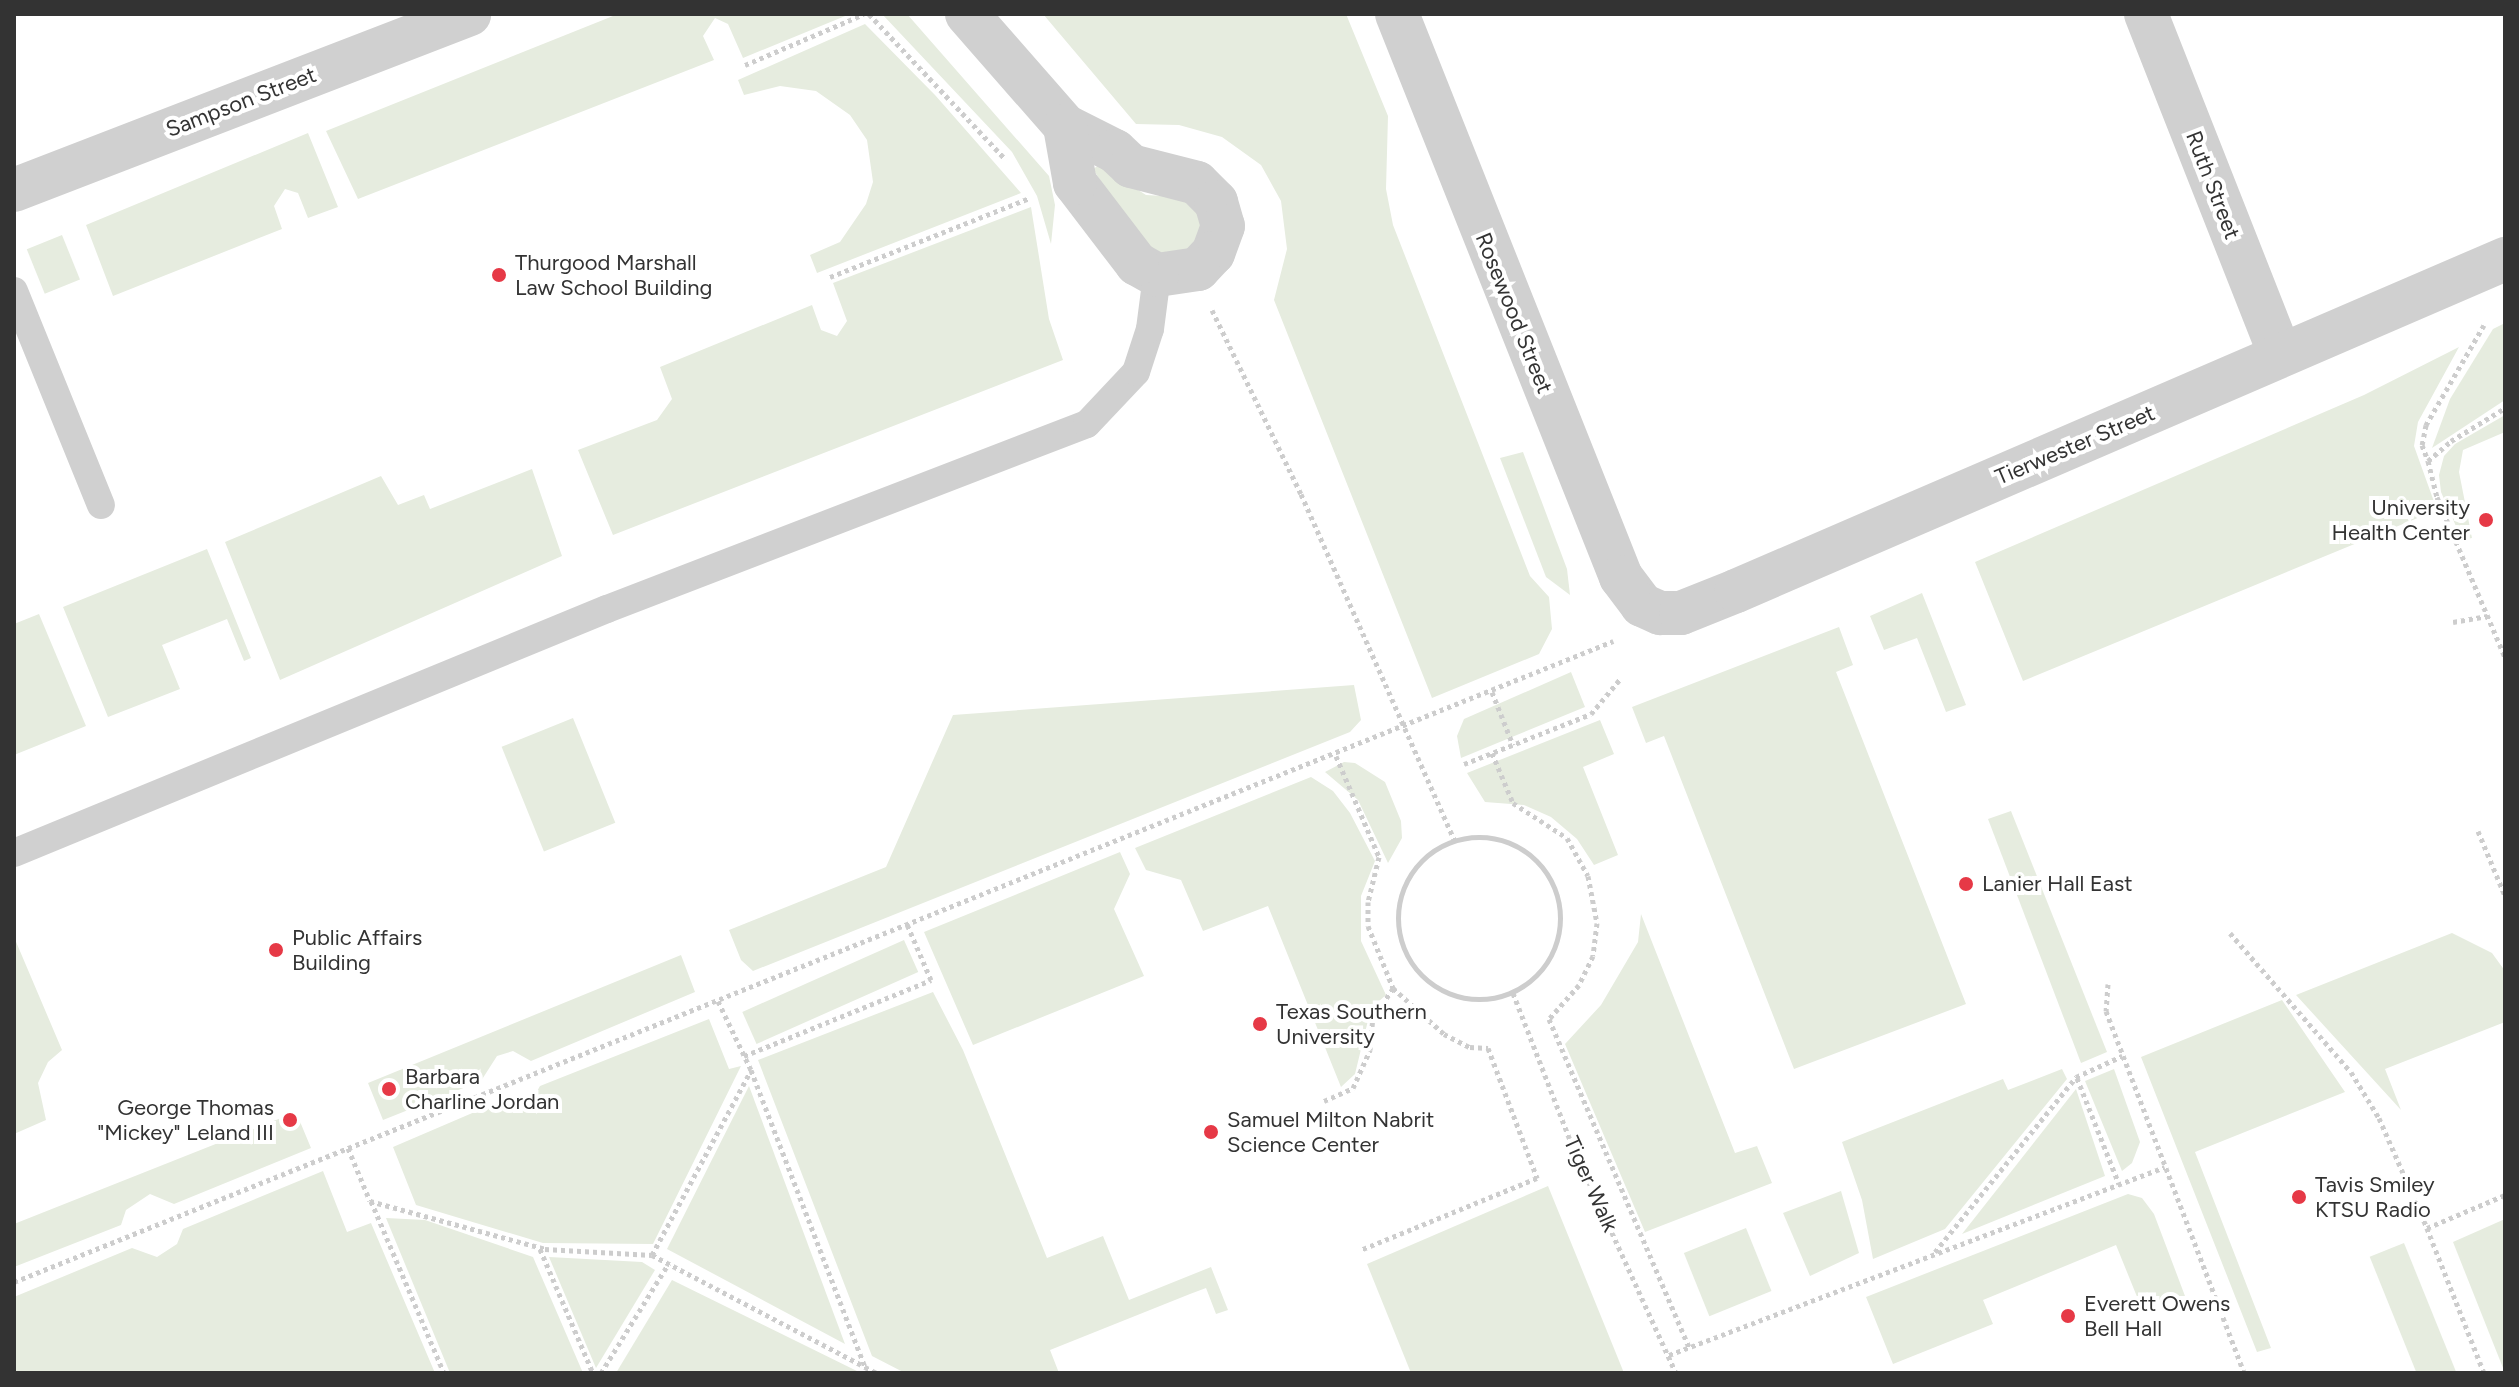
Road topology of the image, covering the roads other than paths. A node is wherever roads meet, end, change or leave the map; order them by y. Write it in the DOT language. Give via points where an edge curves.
graph roads {
  1 [pos="469,14"];
  2 [pos="967,14"];
  3 [pos="1397,14"];
  4 [pos="2146,14"];
  5 [pos="1065,126"];
  6 [pos="14,190"];
  7 [pos="2505,259"];
  8 [pos="1178,272"];
  9 [pos="14,291"];
  10 [pos="2280,355"];
  11 [pos="101,505"];
  12 [pos="1630,622"];
  13 [pos="14,853"];
  1 -- 6 [label="street, Sampson Street"];
  2 -- 5 [label="street"];
  3 -- 12 [label="street, Rosewood Street" via="1621,577"];
  4 -- 10 [label="street, Ruth Street"];
  5 -- 8 [label="street" via="1075,183 1137,264"];
  5 -- 8 [label="street" via="1150,174 1197,183 1216,202 1223,226 1213,253"];
  7 -- 10 [label="street, Tierwester Street"];
  8 -- 13 [label="lane" via="1136,372 1087,424 607,609"];
  9 -- 11 [label="lane"];
  10 -- 12 [label="street, Tierwester Street" via="1681,613"];
}
